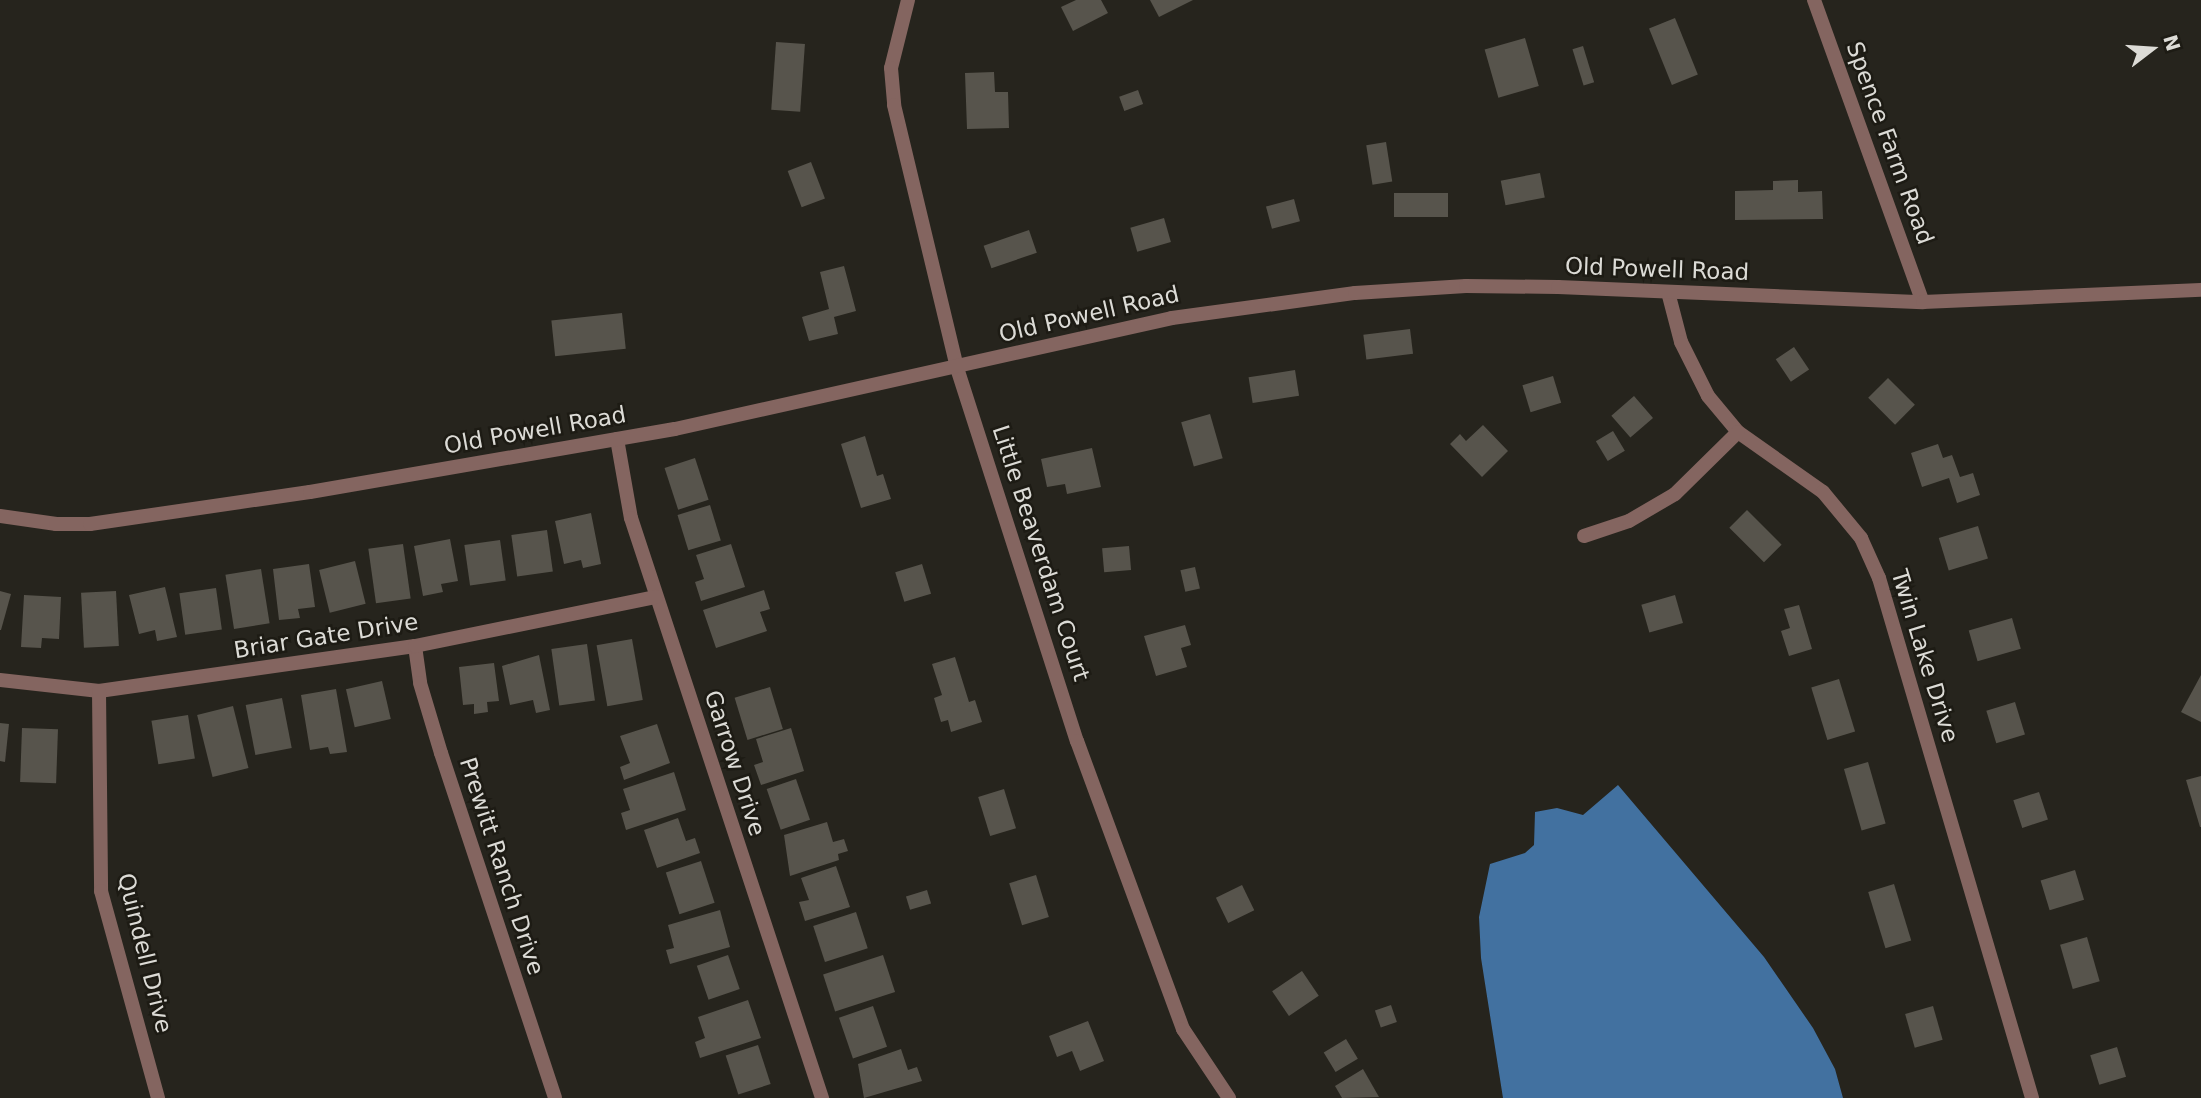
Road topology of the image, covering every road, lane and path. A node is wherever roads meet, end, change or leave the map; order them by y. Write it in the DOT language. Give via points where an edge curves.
graph roads {
  1 [pos="908,0"];
  2 [pos="1814,0"];
  3 [pos="2201,290"];
  4 [pos="1668,292"];
  5 [pos="1923,302"];
  6 [pos="957,368"];
  7 [pos="1738,432"];
  8 [pos="617,439"];
  9 [pos="0,516"];
  10 [pos="1584,536"];
  11 [pos="656,597"];
  12 [pos="415,646"];
  13 [pos="0,680"];
  14 [pos="99,691"];
  15 [pos="158,1098"];
  16 [pos="555,1098"];
  17 [pos="822,1098"];
  18 [pos="1229,1098"];
  19 [pos="2032,1098"];
  1 -- 6 [label="street, Little Beaverdam Court" via="891,68 894,105"];
  2 -- 5 [label="street, Spence Farm Road"];
  3 -- 5 [label="street, Old Powell Road"];
  4 -- 5 [label="street, Old Powell Road"];
  4 -- 6 [label="street, Old Powell Road" via="1466,286 1301,298 1172,318"];
  4 -- 7 [label="street, Twin Lake Drive" via="1692,368"];
  6 -- 8 [label="street, Old Powell Road"];
  6 -- 18 [label="street, Little Beaverdam Court" via="1077,741 1178,1016"];
  7 -- 10 [label="street" via="1675,494 1629,521"];
  7 -- 19 [label="street, Twin Lake Drive" via="1823,492 1861,538 1882,591"];
  8 -- 9 [label="street, Old Powell Road" via="139,518 55,524"];
  8 -- 11 [label="street, Garrow Drive" via="631,518"];
  11 -- 12 [label="street, Briar Gate Drive"];
  11 -- 17 [label="street, Garrow Drive"];
  12 -- 14 [label="street, Briar Gate Drive"];
  12 -- 16 [label="street, Prewitt Ranch Drive" via="420,683 441,753"];
  13 -- 14 [label="street, Briar Gate Drive"];
  14 -- 15 [label="street, Quindell Drive" via="101,891"];
}
